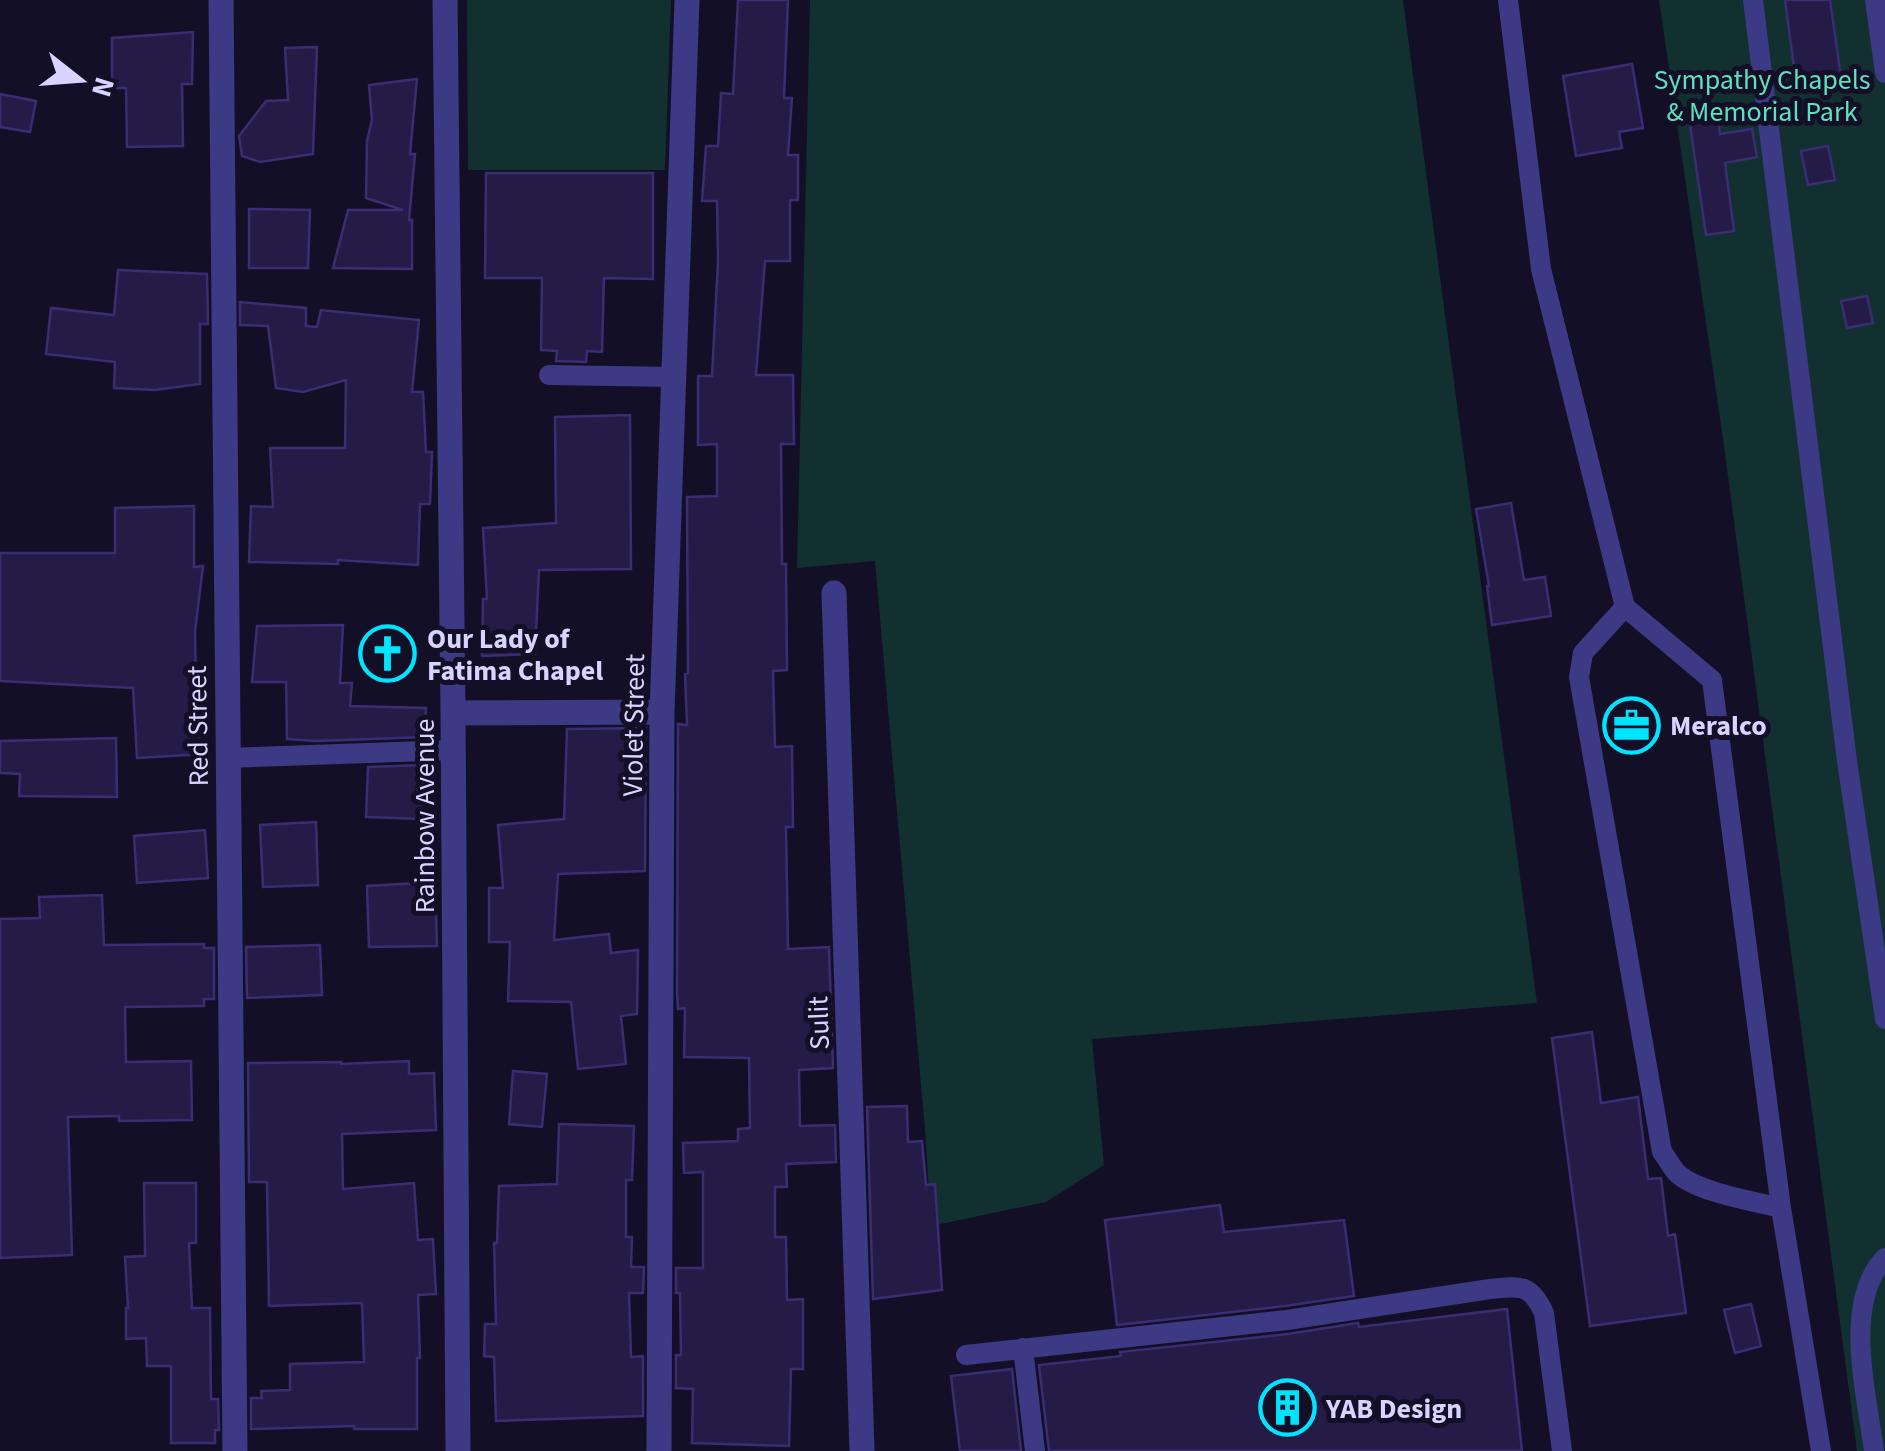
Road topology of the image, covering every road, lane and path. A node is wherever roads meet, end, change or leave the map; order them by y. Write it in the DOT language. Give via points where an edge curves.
graph roads {
  1 [pos="221,0"];
  2 [pos="445,0"];
  3 [pos="686,0"];
  4 [pos="1508,0"];
  5 [pos="1753,0"];
  6 [pos="1874,0"];
  7 [pos="1885,73"];
  8 [pos="549,375"];
  9 [pos="674,377"];
  10 [pos="834,594"];
  11 [pos="1624,607"];
  12 [pos="662,712"];
  13 [pos="453,713"];
  14 [pos="453,750"];
  15 [pos="227,758"];
  16 [pos="1885,1019"];
  17 [pos="1781,1208"];
  18 [pos="1885,1258"];
  19 [pos="1023,1348"];
  20 [pos="966,1355"];
  21 [pos="236,1451"];
  22 [pos="458,1451"];
  23 [pos="659,1451"];
  24 [pos="862,1451"];
  25 [pos="1035,1451"];
  26 [pos="1562,1451"];
  27 [pos="1821,1451"];
  28 [pos="1874,1451"];
  1 -- 15 [label="street, Red Street"];
  2 -- 13 [label="street, Rainbow Avenue"];
  3 -- 9 [label="street, Violet Street"];
  4 -- 11 [label="lane" via="1541,269"];
  5 -- 16 [label="lane"];
  6 -- 7 [label="lane"];
  8 -- 9 [label="lane"];
  9 -- 12 [label="street, Violet Street"];
  10 -- 24 [label="street, Sulit"];
  11 -- 17 [label="lane" via="1712,680"];
  11 -- 17 [label="lane" via="1583,653 1579,677 1662,1152 1691,1182"];
  12 -- 13 [label="street"];
  12 -- 23 [label="street, Violet Street"];
  13 -- 14 [label="street, Rainbow Avenue"];
  14 -- 15 [label="lane"];
  14 -- 22 [label="street, Rainbow Avenue"];
  15 -- 21 [label="street, Red Street"];
  17 -- 27 [label="lane"];
  18 -- 28 [label="lane" via="1874,1269 1859,1326"];
  19 -- 20 [label="lane"];
  19 -- 25 [label="lane"];
  19 -- 26 [label="lane" via="1524,1288 1544,1313"];
}
